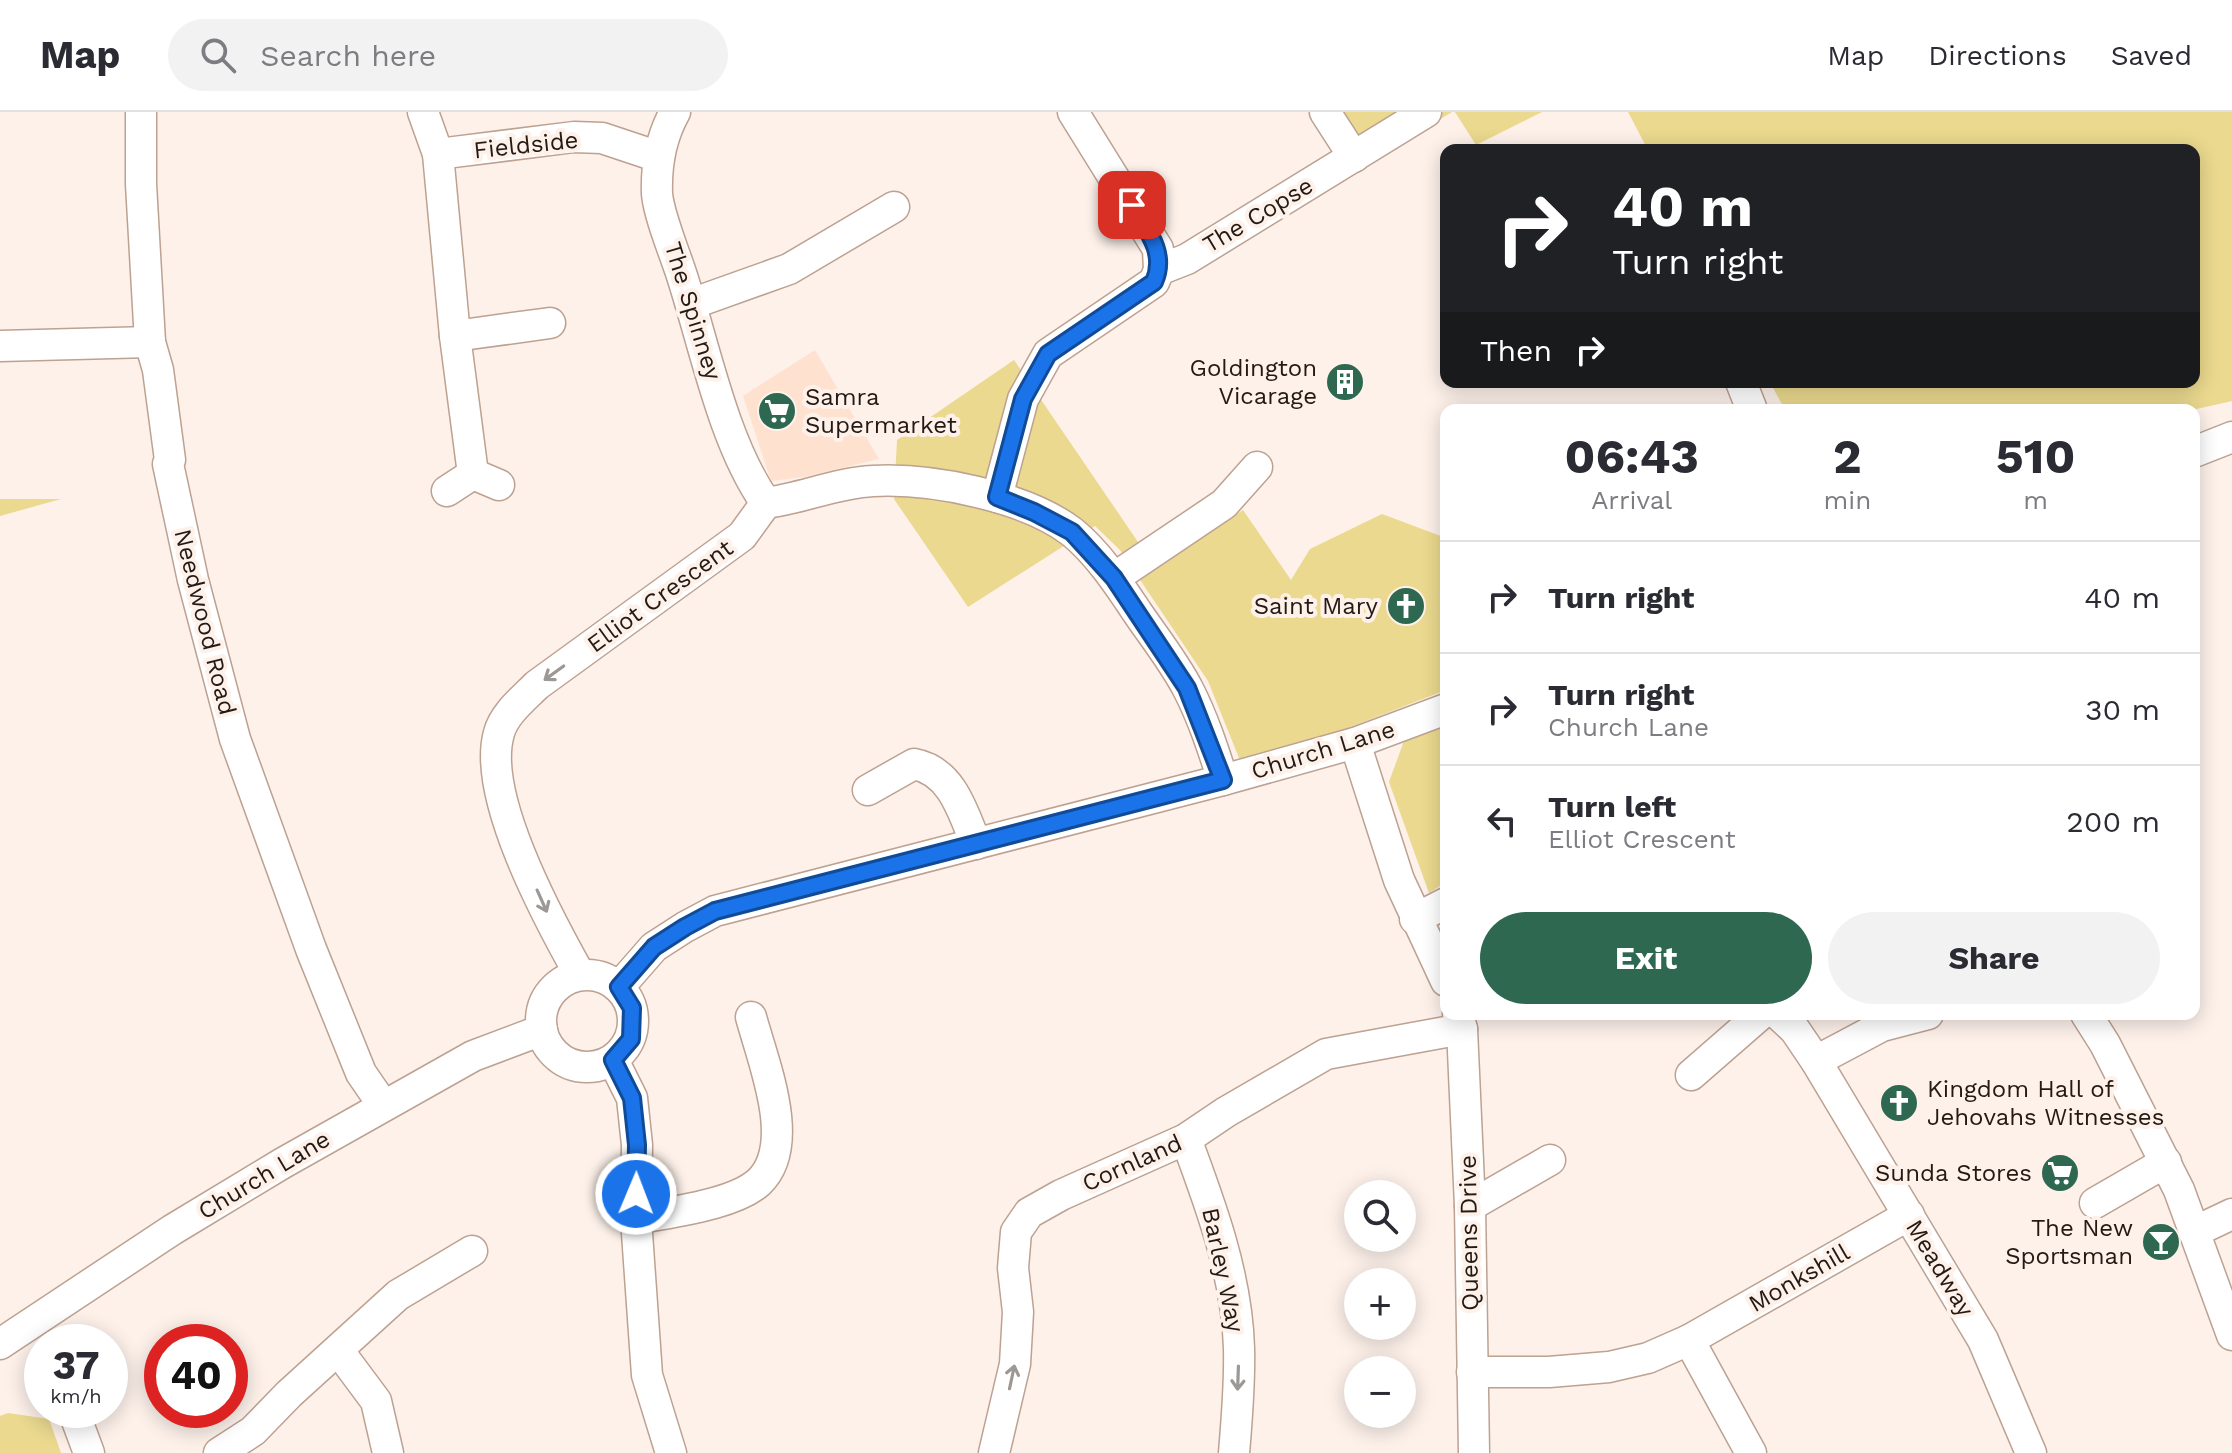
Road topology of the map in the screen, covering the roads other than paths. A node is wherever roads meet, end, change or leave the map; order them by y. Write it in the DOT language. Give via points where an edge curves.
graph roads {
  1 [pos="141,112"];
  2 [pos="423,112"];
  3 [pos="675,112"];
  4 [pos="1073,112"];
  5 [pos="1325,112"];
  6 [pos="1426,112"];
  7 [pos="438,154"];
  8 [pos="659,157"];
  9 [pos="1354,157"];
  10 [pos="894,207"];
  11 [pos="1159,270"];
  12 [pos="691,304"];
  13 [pos="550,323"];
  14 [pos="455,336"];
  15 [pos="150,342"];
  16 [pos="0,346"];
  17 [pos="2232,437"];
  18 [pos="2200,450"];
  19 [pos="1257,467"];
  20 [pos="447,491"];
  21 [pos="997,497"];
  22 [pos="766,503"];
  23 [pos="1114,578"];
  24 [pos="1440,711"];
  25 [pos="1355,743"];
  26 [pos="1223,780"];
  27 [pos="868,790"];
  28 [pos="976,844"];
  29 [pos="1440,906"];
  30 [pos="1415,919"];
  31 [pos="1440,969"];
  32 [pos="580,975"];
  33 [pos="619,987"];
  34 [pos="751,1017"];
  35 [pos="1754,1020"];
  36 [pos="1784,1020"];
  37 [pos="1905,1020"];
  38 [pos="2090,1020"];
  39 [pos="1460,1022"];
  40 [pos="542,1030"];
  41 [pos="613,1060"];
  42 [pos="1816,1061"];
  43 [pos="1691,1075"];
  44 [pos="383,1105"];
  45 [pos="1186,1139"];
  46 [pos="1550,1160"];
  47 [pos="2166,1162"];
  48 [pos="2095,1203"];
  49 [pos="1470,1206"];
  50 [pos="2232,1214"];
  51 [pos="1909,1215"];
  52 [pos="636,1219"];
  53 [pos="2194,1232"];
  54 [pos="472,1251"];
  55 [pos="51,1324"];
  56 [pos="2232,1335"];
  57 [pos="24,1336"];
  58 [pos="1689,1340"];
  59 [pos="0,1344"];
  60 [pos="338,1350"];
  61 [pos="1472,1372"];
  62 [pos="80,1428"];
  63 [pos="89,1453"];
  64 [pos="219,1453"];
  65 [pos="388,1453"];
  66 [pos="671,1453"];
  67 [pos="994,1453"];
  68 [pos="1234,1453"];
  69 [pos="1474,1453"];
  70 [pos="1751,1453"];
  71 [pos="2031,1453"];
  1 -- 15 [label="street, Needwood Road"];
  2 -- 7 [label="street"];
  3 -- 8 [label="street, The Spinney"];
  4 -- 11 [label="street" via="1158,249"];
  5 -- 9 [label="street"];
  6 -- 9 [label="street, The Copse"];
  7 -- 8 [label="street, Fieldside" via="574,137 602,138"];
  7 -- 14 [label="street"];
  8 -- 12 [label="street, The Spinney" via="657,197"];
  9 -- 11 [label="street, The Copse" via="1187,259"];
  10 -- 12 [label="street" via="789,269"];
  11 -- 21 [label="street" via="1154,282 1048,354 1023,399"];
  12 -- 22 [label="street, The Spinney" via="748,477"];
  13 -- 14 [label="street"];
  14 -- 20 [label="street" via="486,479"];
  15 -- 16 [label="street"];
  15 -- 44 [label="street, Needwood Road" via="168,464 235,739 361,1073"];
  17 -- 18 [label="street"];
  19 -- 23 [label="street" via="1224,504"];
  21 -- 22 [label="street" via="938,483 875,481"];
  21 -- 23 [label="street" via="1072,532"];
  22 -- 32 [label="street, Elliot Crescent, one-way" via="742,536 537,685 499,731 498,792 507,821"];
  23 -- 26 [label="street" via="1187,688"];
  24 -- 25 [label="street, Church Lane"];
  25 -- 26 [label="street, Church Lane"];
  25 -- 30 [label="street"];
  26 -- 28 [label="street, Church Lane"];
  27 -- 28 [label="street" via="914,764 930,767 962,808"];
  28 -- 33 [label="street, Church Lane" via="715,911 654,947"];
  29 -- 30 [label="street"];
  30 -- 31 [label="street"];
  32 -- 33 [label="street" via="601,977"];
  32 -- 40 [label="street" via="555,988 542,1010"];
  33 -- 41 [label="street" via="632,1008 631,1039"];
  34 -- 52 [label="street" via="776,1115 778,1141 771,1164 758,1182 735,1195"];
  35 -- 43 [label="street"];
  36 -- 42 [label="street, Meadway"];
  37 -- 42 [label="street" via="1882,1026"];
  38 -- 47 [label="street"];
  39 -- 45 [label="street, Cornland" via="1326,1054"];
  39 -- 49 [label="street, Queens Drive"];
  40 -- 41 [label="street" via="552,1052 572,1065 594,1068"];
  40 -- 44 [label="street, Church Lane" via="473,1056"];
  41 -- 52 [label="street" via="632,1098"];
  42 -- 51 [label="street, Meadway"];
  44 -- 55 [label="street, Church Lane" via="172,1230"];
  67 -- 45 [label="street, Cornland, one-way" via="1015,1364 1016,1232 1029,1213 1061,1195"];
  45 -- 68 [label="street, Barley Way, one-way" via="1230,1276 1239,1346"];
  46 -- 49 [label="street"];
  47 -- 48 [label="street"];
  47 -- 53 [label="street"];
  49 -- 61 [label="street, Queens Drive"];
  50 -- 53 [label="street"];
  51 -- 58 [label="street, Monkshill"];
  51 -- 71 [label="street, Meadway" via="1983,1340"];
  52 -- 66 [label="street" via="647,1375"];
  53 -- 56 [label="street"];
  54 -- 60 [label="street" via="398,1295"];
  57 -- 59 [label="street, Church Lane"];
  58 -- 61 [label="street, Monkshill" via="1609,1367"];
  58 -- 70 [label="street"];
  60 -- 64 [label="street" via="253,1431"];
  60 -- 65 [label="street" via="376,1401"];
  61 -- 69 [label="street, Queens Drive"];
  62 -- 63 [label="street"];
}
